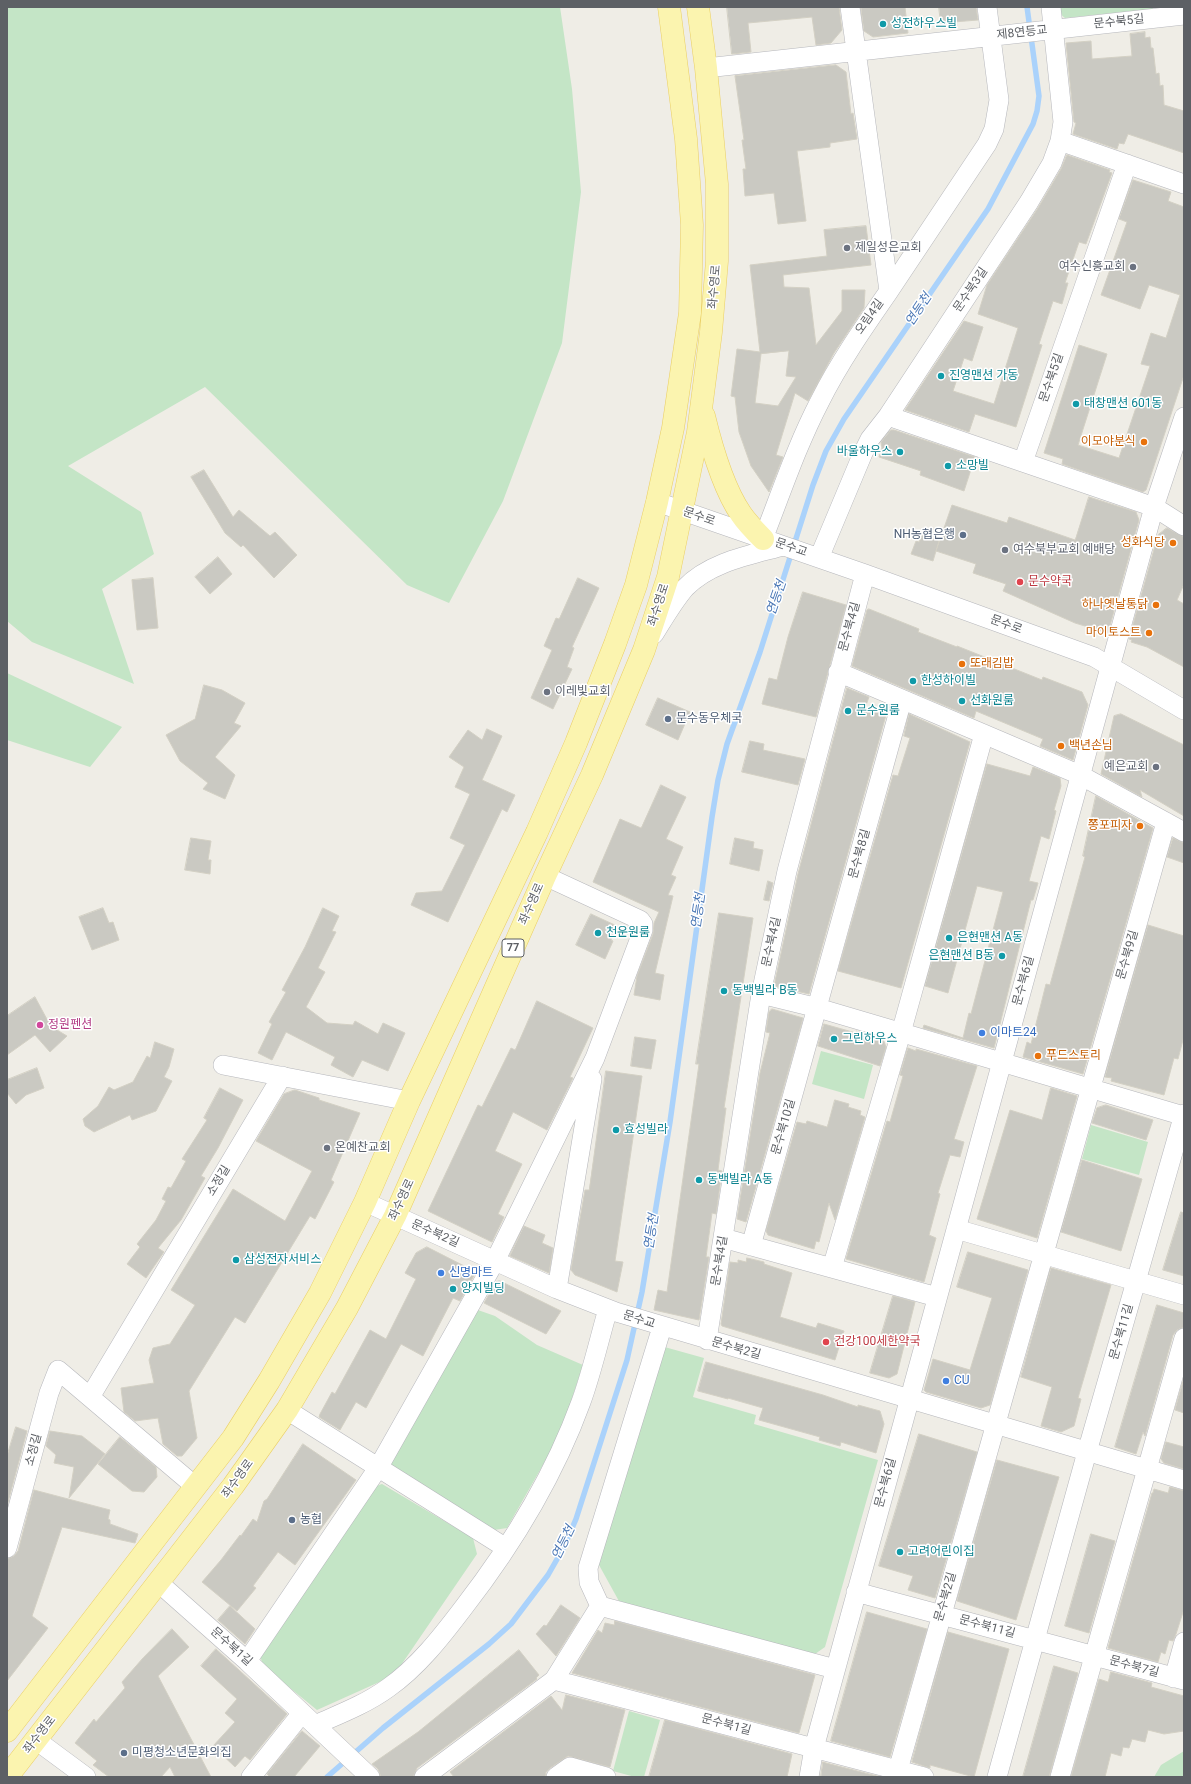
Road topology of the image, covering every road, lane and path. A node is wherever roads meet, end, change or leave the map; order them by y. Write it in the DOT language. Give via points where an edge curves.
graph roads {
  1 [pos="670,7"];
  2 [pos="698,7"];
  3 [pos="850,7"];
  4 [pos="987,7"];
  5 [pos="1051,7"];
  6 [pos="1184,15"];
  7 [pos="1054,30"];
  8 [pos="991,36"];
  9 [pos="856,51"];
  10 [pos="706,68"];
  11 [pos="1060,141"];
  12 [pos="1126,164"];
  13 [pos="1184,184"];
  14 [pos="889,291"];
  15 [pos="702,405"];
  16 [pos="888,416"];
  17 [pos="1184,417"];
  18 [pos="673,428"];
  19 [pos="698,432"];
  20 [pos="1023,462"];
  21 [pos="657,502"];
  22 [pos="1154,507"];
  23 [pos="683,511"];
  24 [pos="1184,526"];
  25 [pos="773,542"];
  26 [pos="819,558"];
  27 [pos="865,574"];
  28 [pos="644,650"];
  29 [pos="1110,665"];
  30 [pos="838,672"];
  31 [pos="902,700"];
  32 [pos="1184,710"];
  33 [pos="984,734"];
  34 [pos="1080,775"];
  35 [pos="1166,822"];
  36 [pos="1184,832"];
  37 [pos="545,876"];
  38 [pos="761,994"];
  39 [pos="818,1008"];
  40 [pos="901,1033"];
  41 [pos="595,1058"];
  42 [pos="1002,1062"];
  43 [pos="223,1065"];
  44 [pos="282,1076"];
  45 [pos="1090,1089"];
  46 [pos="409,1101"];
  47 [pos="1184,1115"];
  48 [pos="365,1202"];
  49 [pos="395,1216"];
  50 [pos="956,1228"];
  51 [pos="723,1238"];
  52 [pos="751,1246"];
  53 [pos="1043,1254"];
  54 [pos="495,1261"];
  55 [pos="832,1268"];
  56 [pos="1136,1281"];
  57 [pos="557,1289"];
  58 [pos="320,1293"];
  59 [pos="1184,1295"];
  60 [pos="937,1296"];
  61 [pos="347,1308"];
  62 [pos="612,1311"];
  63 [pos="662,1327"];
  64 [pos="1184,1338"];
  65 [pos="707,1340"];
  66 [pos="90,1397"];
  67 [pos="909,1399"];
  68 [pos="287,1410"];
  69 [pos="995,1425"];
  70 [pos="1087,1452"];
  71 [pos="378,1468"];
  72 [pos="1147,1469"];
  73 [pos="1184,1480"];
  74 [pos="196,1487"];
  75 [pos="7,1548"];
  76 [pos="506,1548"];
  77 [pos="159,1583"];
  78 [pos="856,1592"];
  79 [pos="600,1606"];
  80 [pos="941,1615"];
  81 [pos="1035,1640"];
  82 [pos="1184,1642"];
  83 [pos="1094,1656"];
  84 [pos="247,1661"];
  85 [pos="836,1669"];
  86 [pos="1179,1679"];
  87 [pos="554,1680"];
  88 [pos="308,1719"];
  89 [pos="7,1730"];
  90 [pos="36,1740"];
  91 [pos="814,1748"];
  92 [pos="896,1774"];
  93 [pos="366,1775"];
  94 [pos="7,1777"];
  95 [pos="86,1777"];
  96 [pos="251,1777"];
  97 [pos="426,1777"];
  98 [pos="556,1777"];
  99 [pos="606,1777"];
  100 [pos="809,1777"];
  101 [pos="924,1777"];
  102 [pos="997,1777"];
  103 [pos="1060,1777"];
  1 -- 18 [label="main road, 좌수영로 / 77" via="686,140 692,225 690,313"];
  2 -- 10 [label="main road, 좌수영로 / 77"];
  3 -- 9 [label="street, 오림4길"];
  4 -- 8 [label="street"];
  5 -- 7 [label="street, 문수북3길"];
  6 -- 7 [label="street, 문수북5길"];
  7 -- 8 [label="street, 제8연등교"];
  7 -- 11 [label="street, 문수북3길" via="1062,104"];
  8 -- 9 [label="street, 제8연등교"];
  8 -- 14 [label="street" via="999,100 991,137"];
  9 -- 10 [label="street, 제8연등교"];
  9 -- 14 [label="street, 오림4길"];
  10 -- 15 [label="main road, 좌수영로 / 77" via="717,184 717,261"];
  11 -- 12 [label="street"];
  11 -- 16 [label="street, 문수북3길" via="1052,163 1033,197"];
  12 -- 13 [label="street"];
  12 -- 20 [label="street, 문수북5길"];
  14 -- 25 [label="street, 오림4길" via="857,337 806,430"];
  15 -- 19 [label="main road, 좌수영로 / 77"];
  15 -- 25 [label="main road" via="714,451 740,513 750,526"];
  16 -- 20 [label="street"];
  16 -- 26 [label="street, 문수북3길" via="870,439 863,453"];
  17 -- 22 [label="street"];
  18 -- 19 [label="main road"];
  18 -- 21 [label="main road, 좌수영로 / 77"];
  19 -- 23 [label="main road, 좌수영로 / 77"];
  20 -- 22 [label="street"];
  21 -- 23 [label="street, 문수로"];
  21 -- 46 [label="main road, 좌수영로 / 77" via="636,585 576,743 537,832"];
  22 -- 24 [label="street"];
  22 -- 29 [label="street"];
  23 -- 25 [label="street, 문수로"];
  23 -- 28 [label="main road, 좌수영로 / 77" via="668,577"];
  25 -- 26 [label="street, 문수교"];
  25 -- 28 [label="street" via="698,577 677,598"];
  26 -- 27 [label="street, 문수로"];
  27 -- 29 [label="street, 문수로"];
  27 -- 30 [label="street, 문수북4길"];
  28 -- 37 [label="main road, 좌수영로 / 77" via="592,775"];
  29 -- 32 [label="street, 문수로"];
  29 -- 34 [label="street, 문수북6길"];
  30 -- 31 [label="street"];
  30 -- 38 [label="street, 문수북4길" via="787,871"];
  31 -- 33 [label="street"];
  31 -- 39 [label="street, 문수북8길"];
  33 -- 34 [label="street"];
  33 -- 40 [label="street"];
  34 -- 35 [label="street"];
  34 -- 42 [label="street, 문수북6길"];
  35 -- 36 [label="street"];
  35 -- 45 [label="street, 문수북9길"];
  37 -- 41 [label="street" via="640,920 643,924 644,930"];
  37 -- 49 [label="main road, 좌수영로 / 77"];
  38 -- 39 [label="street"];
  38 -- 51 [label="street, 문수북4길"];
  39 -- 40 [label="street"];
  39 -- 52 [label="street, 문수북10길"];
  40 -- 42 [label="street"];
  40 -- 55 [label="street"];
  41 -- 54 [label="street"];
  41 -- 57 [label="street"];
  42 -- 45 [label="street, 문수북11길"];
  42 -- 50 [label="street, 문수북6길"];
  43 -- 44 [label="street"];
  44 -- 46 [label="street"];
  44 -- 66 [label="street, 소정길"];
  45 -- 47 [label="street, 문수북11길"];
  45 -- 53 [label="street"];
  46 -- 48 [label="main road, 좌수영로 / 77"];
  47 -- 56 [label="street, 문수북11길"];
  48 -- 49 [label="street, 문수북2길"];
  48 -- 58 [label="main road, 좌수영로 / 77"];
  49 -- 54 [label="street, 문수북2길"];
  49 -- 61 [label="main road, 좌수영로 / 77"];
  50 -- 53 [label="street"];
  50 -- 60 [label="street, 문수북6길"];
  51 -- 52 [label="street"];
  51 -- 65 [label="street, 문수북4길"];
  52 -- 55 [label="street"];
  53 -- 56 [label="street"];
  53 -- 69 [label="street"];
  54 -- 57 [label="street, 문수북2길"];
  54 -- 71 [label="street"];
  55 -- 60 [label="street"];
  56 -- 59 [label="street"];
  56 -- 70 [label="street, 문수북11길"];
  57 -- 62 [label="street, 문수북2길"];
  58 -- 61 [label="main road"];
  58 -- 74 [label="main road, 좌수영로 / 77" via="233,1438"];
  60 -- 67 [label="street, 문수북6길"];
  61 -- 68 [label="main road, 좌수영로 / 77"];
  62 -- 63 [label="street, 문수교"];
  62 -- 76 [label="street" via="572,1425 547,1479"];
  63 -- 65 [label="street, 문수북2길"];
  63 -- 79 [label="street" via="588,1568 589,1582"];
  64 -- 72 [label="street"];
  65 -- 67 [label="street, 문수북2길"];
  66 -- 74 [label="street, 소정길"];
  66 -- 75 [label="street, 소정길" via="58,1370 49,1392"];
  67 -- 69 [label="street, 문수북2길"];
  67 -- 78 [label="street, 문수북6길"];
  68 -- 71 [label="street"];
  68 -- 77 [label="main road, 좌수영로 / 77"];
  69 -- 70 [label="street, 문수북2길"];
  69 -- 80 [label="street, 문수북2길"];
  70 -- 72 [label="street, 문수북2길"];
  70 -- 81 [label="street"];
  71 -- 76 [label="street"];
  71 -- 84 [label="street"];
  72 -- 73 [label="street, 문수북2길"];
  72 -- 83 [label="street"];
  74 -- 89 [label="main road, 좌수영로 / 77"];
  76 -- 88 [label="street" via="441,1638 399,1679 372,1698"];
  77 -- 84 [label="street, 문수북1길"];
  77 -- 90 [label="main road, 좌수영로 / 77"];
  78 -- 80 [label="street, 문수북11길"];
  78 -- 85 [label="street, 문수북6길"];
  79 -- 85 [label="street"];
  79 -- 87 [label="street"];
  80 -- 81 [label="street, 문수북11길"];
  80 -- 92 [label="street, 문수북2길"];
  81 -- 83 [label="street, 문수북11길"];
  81 -- 102 [label="street"];
  82 -- 86 [label="street, 문수북7길"];
  83 -- 86 [label="street, 문수북7길"];
  83 -- 103 [label="street"];
  84 -- 88 [label="street, 문수북1길"];
  85 -- 91 [label="street, 문수북6길"];
  87 -- 91 [label="street, 문수북1길"];
  87 -- 97 [label="street"];
  88 -- 93 [label="street, 문수북1길"];
  88 -- 96 [label="street"];
  90 -- 94 [label="main road, 좌수영로 / 77"];
  90 -- 95 [label="street"];
  91 -- 92 [label="street, 문수북1길"];
  91 -- 100 [label="street, 문수북6길"];
  92 -- 101 [label="street, 문수북1길"];
  98 -- 99 [label="street" via="570,1767"];
}
